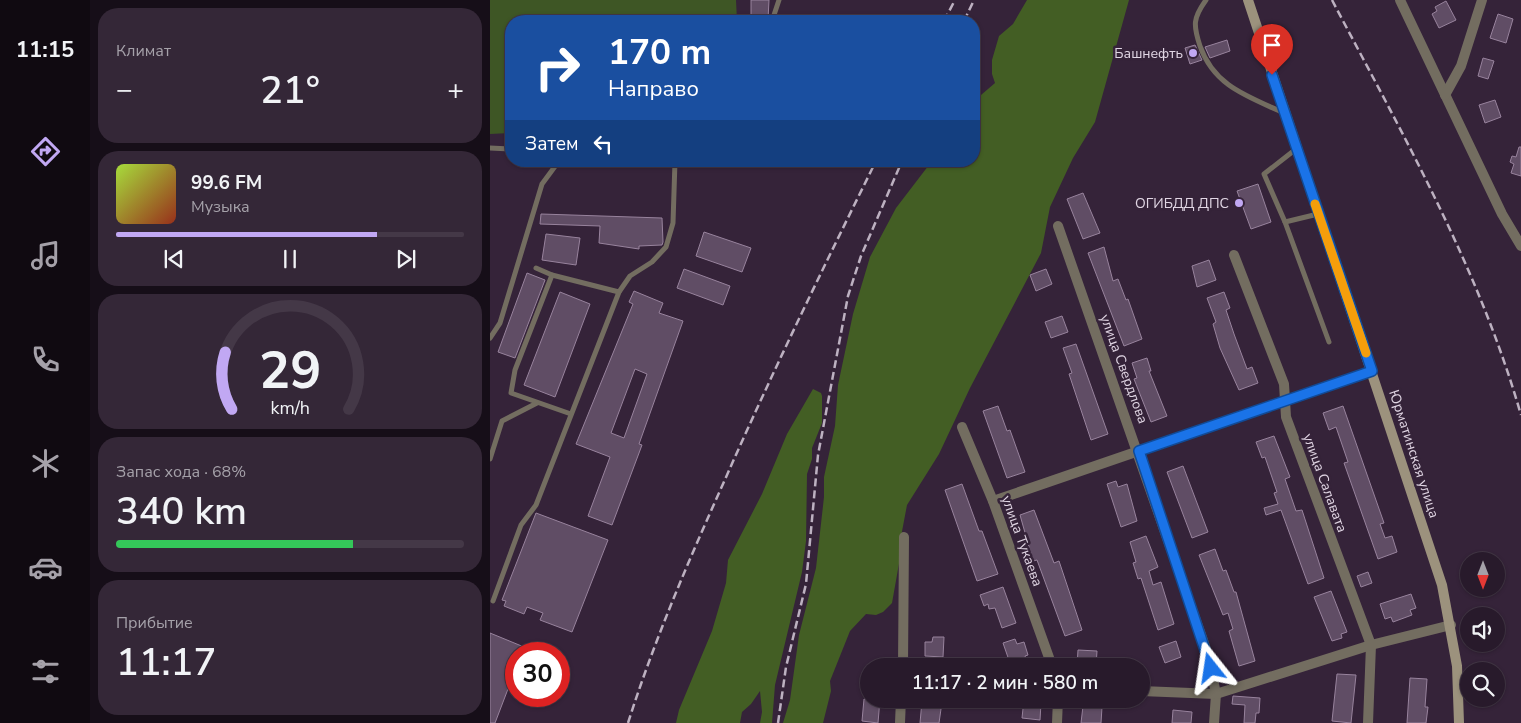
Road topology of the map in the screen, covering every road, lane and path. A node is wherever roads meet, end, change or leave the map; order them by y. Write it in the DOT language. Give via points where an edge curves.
graph roads {
  1 [pos="778,0"];
  2 [pos="1206,0"];
  3 [pos="1248,0"];
  4 [pos="1400,0"];
  5 [pos="1482,0"];
  6 [pos="774,15"];
  7 [pos="1445,95"];
  8 [pos="1284,113"];
  9 [pos="490,148"];
  10 [pos="505,149"];
  11 [pos="1296,149"];
  12 [pos="555,167"];
  13 [pos="676,167"];
  14 [pos="1318,214"];
  15 [pos="1285,222"];
  16 [pos="1058,226"];
  17 [pos="1520,239"];
  18 [pos="1234,255"];
  19 [pos="536,268"];
  20 [pos="552,275"];
  21 [pos="619,292"];
  22 [pos="490,338"];
  23 [pos="1329,342"];
  24 [pos="1372,371"];
  25 [pos="1286,400"];
  26 [pos="537,403"];
  27 [pos="571,414"];
  28 [pos="962,427"];
  29 [pos="1139,451"];
  30 [pos="490,458"];
  31 [pos="993,501"];
  32 [pos="904,537"];
  33 [pos="493,601"];
  34 [pos="1451,625"];
  35 [pos="1371,644"];
  36 [pos="903,658"];
  37 [pos="1049,658"];
  38 [pos="1150,690"];
  39 [pos="1216,694"];
  40 [pos="901,708"];
  41 [pos="1058,708"];
  42 [pos="900,723"];
  43 [pos="1057,723"];
  44 [pos="1214,723"];
  45 [pos="1368,723"];
  46 [pos="1459,723"];
  1 -- 6 [label="lane"];
  2 -- 8 [label="lane" via="1194,27 1213,72 1235,90"];
  3 -- 8 [label="main road, Юрматинская улица"];
  4 -- 7 [label="street"];
  5 -- 7 [label="street" via="1460,66"];
  7 -- 17 [label="street" via="1502,214"];
  8 -- 11 [label="main road, Юрматинская улица"];
  9 -- 10 [label="lane"];
  11 -- 14 [label="main road, Юрматинская улица"];
  11 -- 15 [label="lane" via="1264,174"];
  12 -- 22 [label="lane" via="542,184 500,323"];
  13 -- 21 [label="lane" via="673,223 666,247 652,262 630,276"];
  14 -- 15 [label="lane"];
  14 -- 24 [label="main road, Юрматинская улица"];
  15 -- 23 [label="lane"];
  16 -- 29 [label="street, улица Свердлова"];
  18 -- 25 [label="street, улица Салавата" via="1284,384"];
  19 -- 20 [label="lane"];
  20 -- 21 [label="lane"];
  20 -- 26 [label="lane" via="515,370 511,394"];
  21 -- 27 [label="lane"];
  24 -- 25 [label="street"];
  24 -- 34 [label="main road, Юрматинская улица" via="1442,585"];
  25 -- 29 [label="street"];
  25 -- 35 [label="street, улица Салавата" via="1286,417"];
  26 -- 27 [label="lane"];
  26 -- 30 [label="lane" via="502,421"];
  27 -- 33 [label="lane" via="536,505 522,525"];
  28 -- 31 [label="street, улица Тукаева"];
  29 -- 31 [label="street"];
  29 -- 39 [label="street, улица Свердлова" via="1208,655"];
  31 -- 37 [label="street, улица Тукаева"];
  32 -- 36 [label="street"];
  34 -- 35 [label="street"];
  34 -- 46 [label="main road, Юрматинская улица" via="1457,666"];
  35 -- 39 [label="street"];
  35 -- 45 [label="street, улица Салавата"];
  38 -- 39 [label="street"];
  39 -- 44 [label="street, улица Свердлова"];
  40 -- 42 [label="street"];
  41 -- 43 [label="street"];
}
